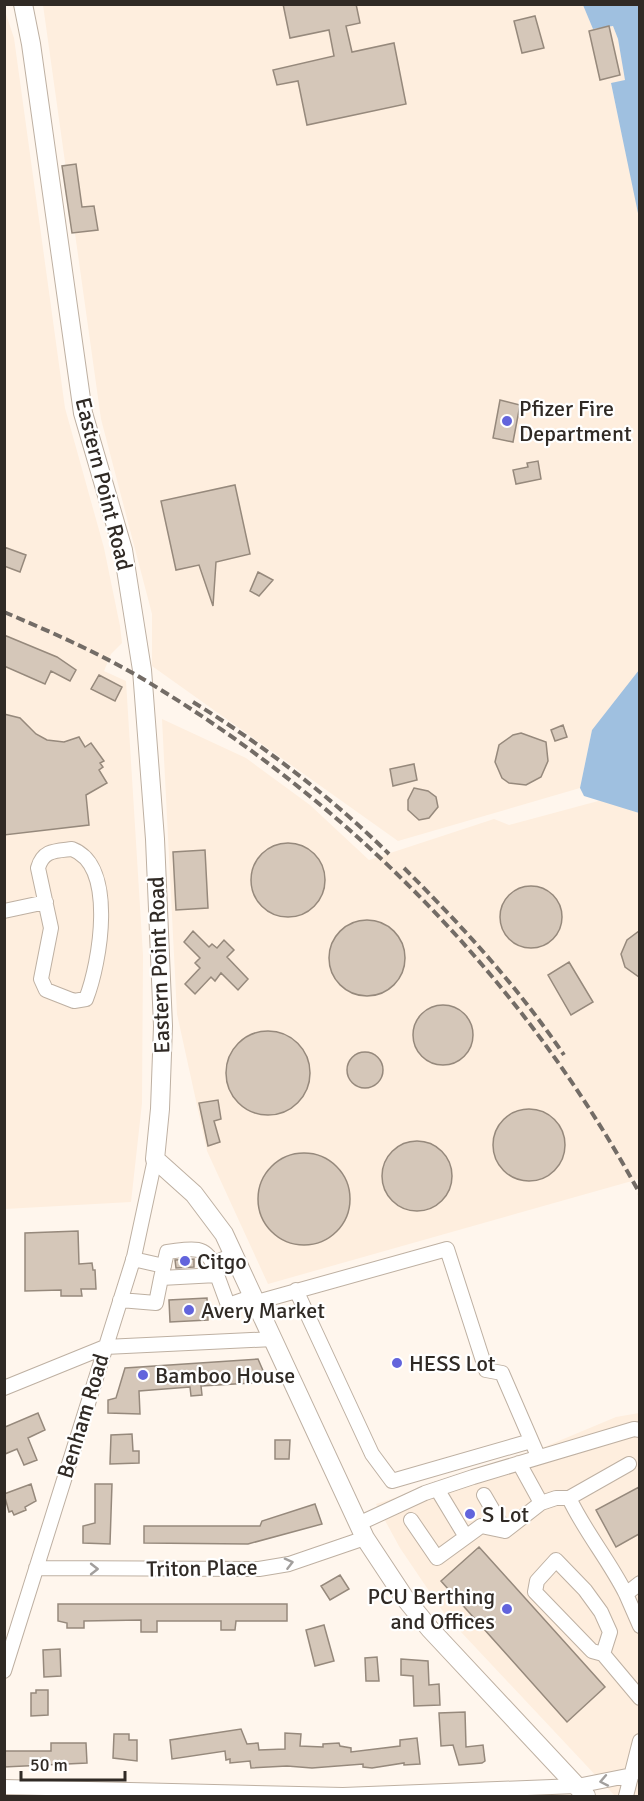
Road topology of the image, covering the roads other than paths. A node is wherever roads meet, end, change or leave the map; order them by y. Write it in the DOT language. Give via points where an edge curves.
graph roads {
  1 [pos="23,4"];
  2 [pos="46,902"];
  3 [pos="4,911"];
  4 [pos="155,1159"];
  5 [pos="234,1254"];
  6 [pos="133,1259"];
  7 [pos="215,1269"];
  8 [pos="163,1272"];
  9 [pos="296,1290"];
  10 [pos="256,1299"];
  11 [pos="120,1300"];
  12 [pos="274,1340"];
  13 [pos="105,1347"];
  14 [pos="4,1388"];
  15 [pos="639,1430"];
  16 [pos="531,1441"];
  17 [pos="538,1456"];
  18 [pos="519,1463"];
  19 [pos="628,1464"];
  20 [pos="437,1489"];
  21 [pos="484,1495"];
  22 [pos="568,1498"];
  23 [pos="541,1503"];
  24 [pos="411,1520"];
  25 [pos="361,1531"];
  26 [pos="505,1532"];
  27 [pos="466,1537"];
  28 [pos="36,1568"];
  29 [pos="639,1582"];
  30 [pos="626,1594"];
  31 [pos="639,1626"];
  32 [pos="603,1654"];
  33 [pos="4,1671"];
  34 [pos="639,1698"];
  35 [pos="639,1741"];
  36 [pos="632,1775"];
  37 [pos="4,1787"];
  38 [pos="581,1791"];
  39 [pos="626,1797"];
  1 -- 4 [label="main road, Eastern Point Road" via="32,44 83,413 123,549 142,670 163,1026"];
  2 -- 2 [label="street" via="51,928 41,979 46,990 74,1001 86,999 100,951 101,933 97,887 90,861 82,853 72,849 49,852 41,858 38,868"];
  2 -- 3 [label="street"];
  4 -- 5 [label="main road" via="204,1206"];
  4 -- 6 [label="street, Benham Road"];
  5 -- 7 [label="street"];
  5 -- 10 [label="main road"];
  6 -- 8 [label="street"];
  6 -- 11 [label="street, Benham Road"];
  7 -- 8 [label="street"];
  7 -- 8 [label="street" via="208,1253 200,1249 167,1252"];
  7 -- 10 [label="street" via="228,1305"];
  8 -- 11 [label="street" via="156,1303"];
  9 -- 10 [label="street"];
  9 -- 16 [label="street" via="372,1454 392,1481"];
  9 -- 16 [label="street" via="447,1249 486,1370 502,1373"];
  10 -- 12 [label="main road"];
  11 -- 13 [label="street, Benham Road"];
  12 -- 13 [label="street"];
  12 -- 25 [label="main road"];
  13 -- 14 [label="street"];
  13 -- 28 [label="street, Benham Road"];
  15 -- 17 [label="street, Triton Place"];
  16 -- 17 [label="street"];
  17 -- 18 [label="street, Triton Place"];
  18 -- 20 [label="street, Triton Place"];
  18 -- 23 [label="street"];
  19 -- 22 [label="street"];
  20 -- 25 [label="street, Triton Place"];
  20 -- 27 [label="street"];
  21 -- 26 [label="street"];
  22 -- 23 [label="street"];
  22 -- 30 [label="street"];
  23 -- 26 [label="street"];
  24 -- 27 [label="street" via="437,1558"];
  28 -- 25 [label="street, Triton Place, one-way" via="259,1569 289,1564"];
  25 -- 38 [label="main road" via="430,1629"];
  26 -- 27 [label="street" via="481,1526"];
  28 -- 33 [label="street, Benham Road"];
  29 -- 30 [label="street"];
  30 -- 31 [label="street"];
  32 -- 32 [label="street" via="610,1632 601,1612 556,1560 537,1581 535,1592 592,1651"];
  32 -- 34 [label="street"];
  35 -- 36 [label="street"];
  36 -- 38 [label="street, one-way"];
  36 -- 39 [label="street"];
  37 -- 38 [label="street" via="293,1795"];
}
